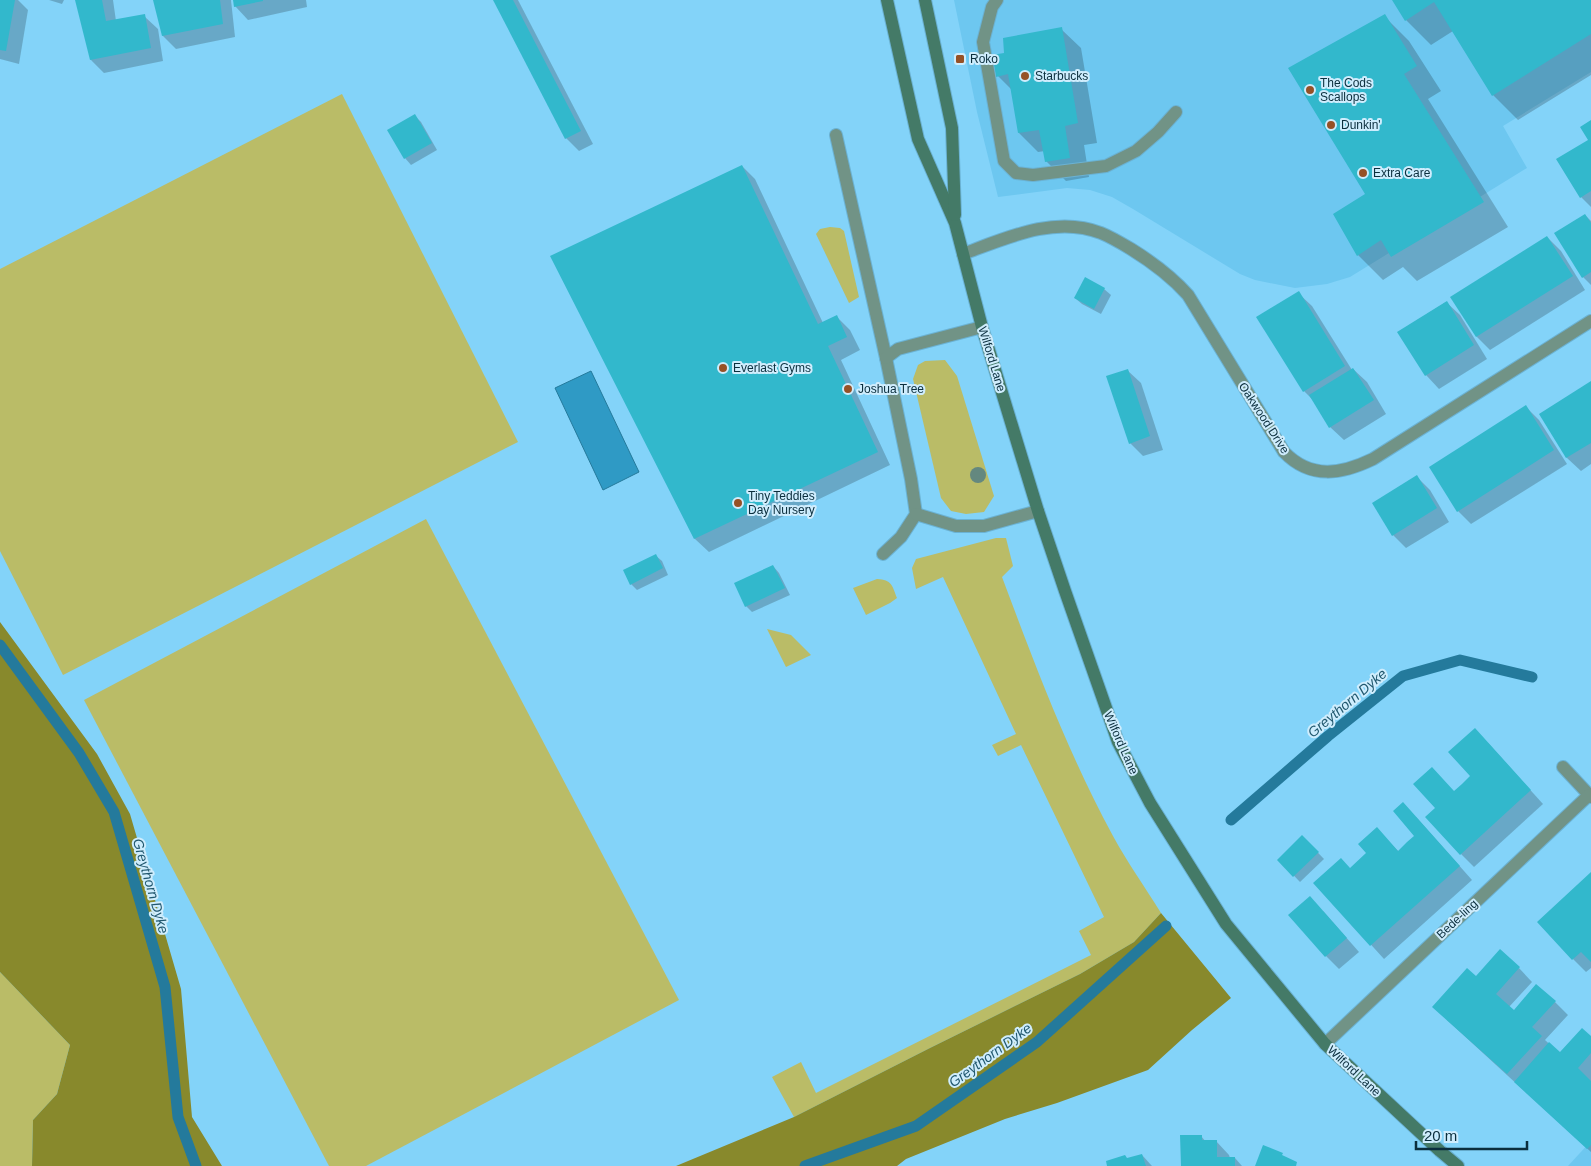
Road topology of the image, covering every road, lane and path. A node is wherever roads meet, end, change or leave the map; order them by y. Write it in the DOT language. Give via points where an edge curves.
graph roads {
  1 [pos="886,0"];
  2 [pos="925,0"];
  3 [pos="997,0"];
  4 [pos="1176,112"];
  5 [pos="836,136"];
  6 [pos="955,223"];
  7 [pos="963,254"];
  8 [pos="1591,321"];
  9 [pos="982,326"];
  10 [pos="886,358"];
  11 [pos="1038,510"];
  12 [pos="916,514"];
  13 [pos="883,554"];
  14 [pos="1564,767"];
  15 [pos="1590,796"];
  16 [pos="1325,1044"];
  17 [pos="1458,1166"];
  1 -- 6 [label="main road, Wilford Lane" via="918,139"];
  2 -- 6 [label="main road, Wilford Lane" via="952,128"];
  3 -- 4 [label="street" via="992,7 983,42 1004,161 1016,173 1033,175 1106,166 1136,150"];
  5 -- 10 [label="street"];
  6 -- 7 [label="main road, Wilford Lane"];
  7 -- 8 [label="street, Oakwood Drive" via="1021,234 1065,226 1100,233 1138,253 1188,295 1284,452 1302,466 1316,471 1337,472 1373,459"];
  7 -- 9 [label="main road, Wilford Lane"];
  9 -- 10 [label="street" via="898,349"];
  9 -- 11 [label="main road, Wilford Lane"];
  10 -- 12 [label="street"];
  11 -- 12 [label="street" via="984,526 956,526"];
  11 -- 16 [label="main road, Wilford Lane" via="1118,742 1138,781 1226,924"];
  12 -- 13 [label="street" via="901,537"];
  14 -- 15 [label="street, Bede-ling"];
  15 -- 16 [label="street, Bede-ling"];
  16 -- 17 [label="main road, Wilford Lane"];
}
